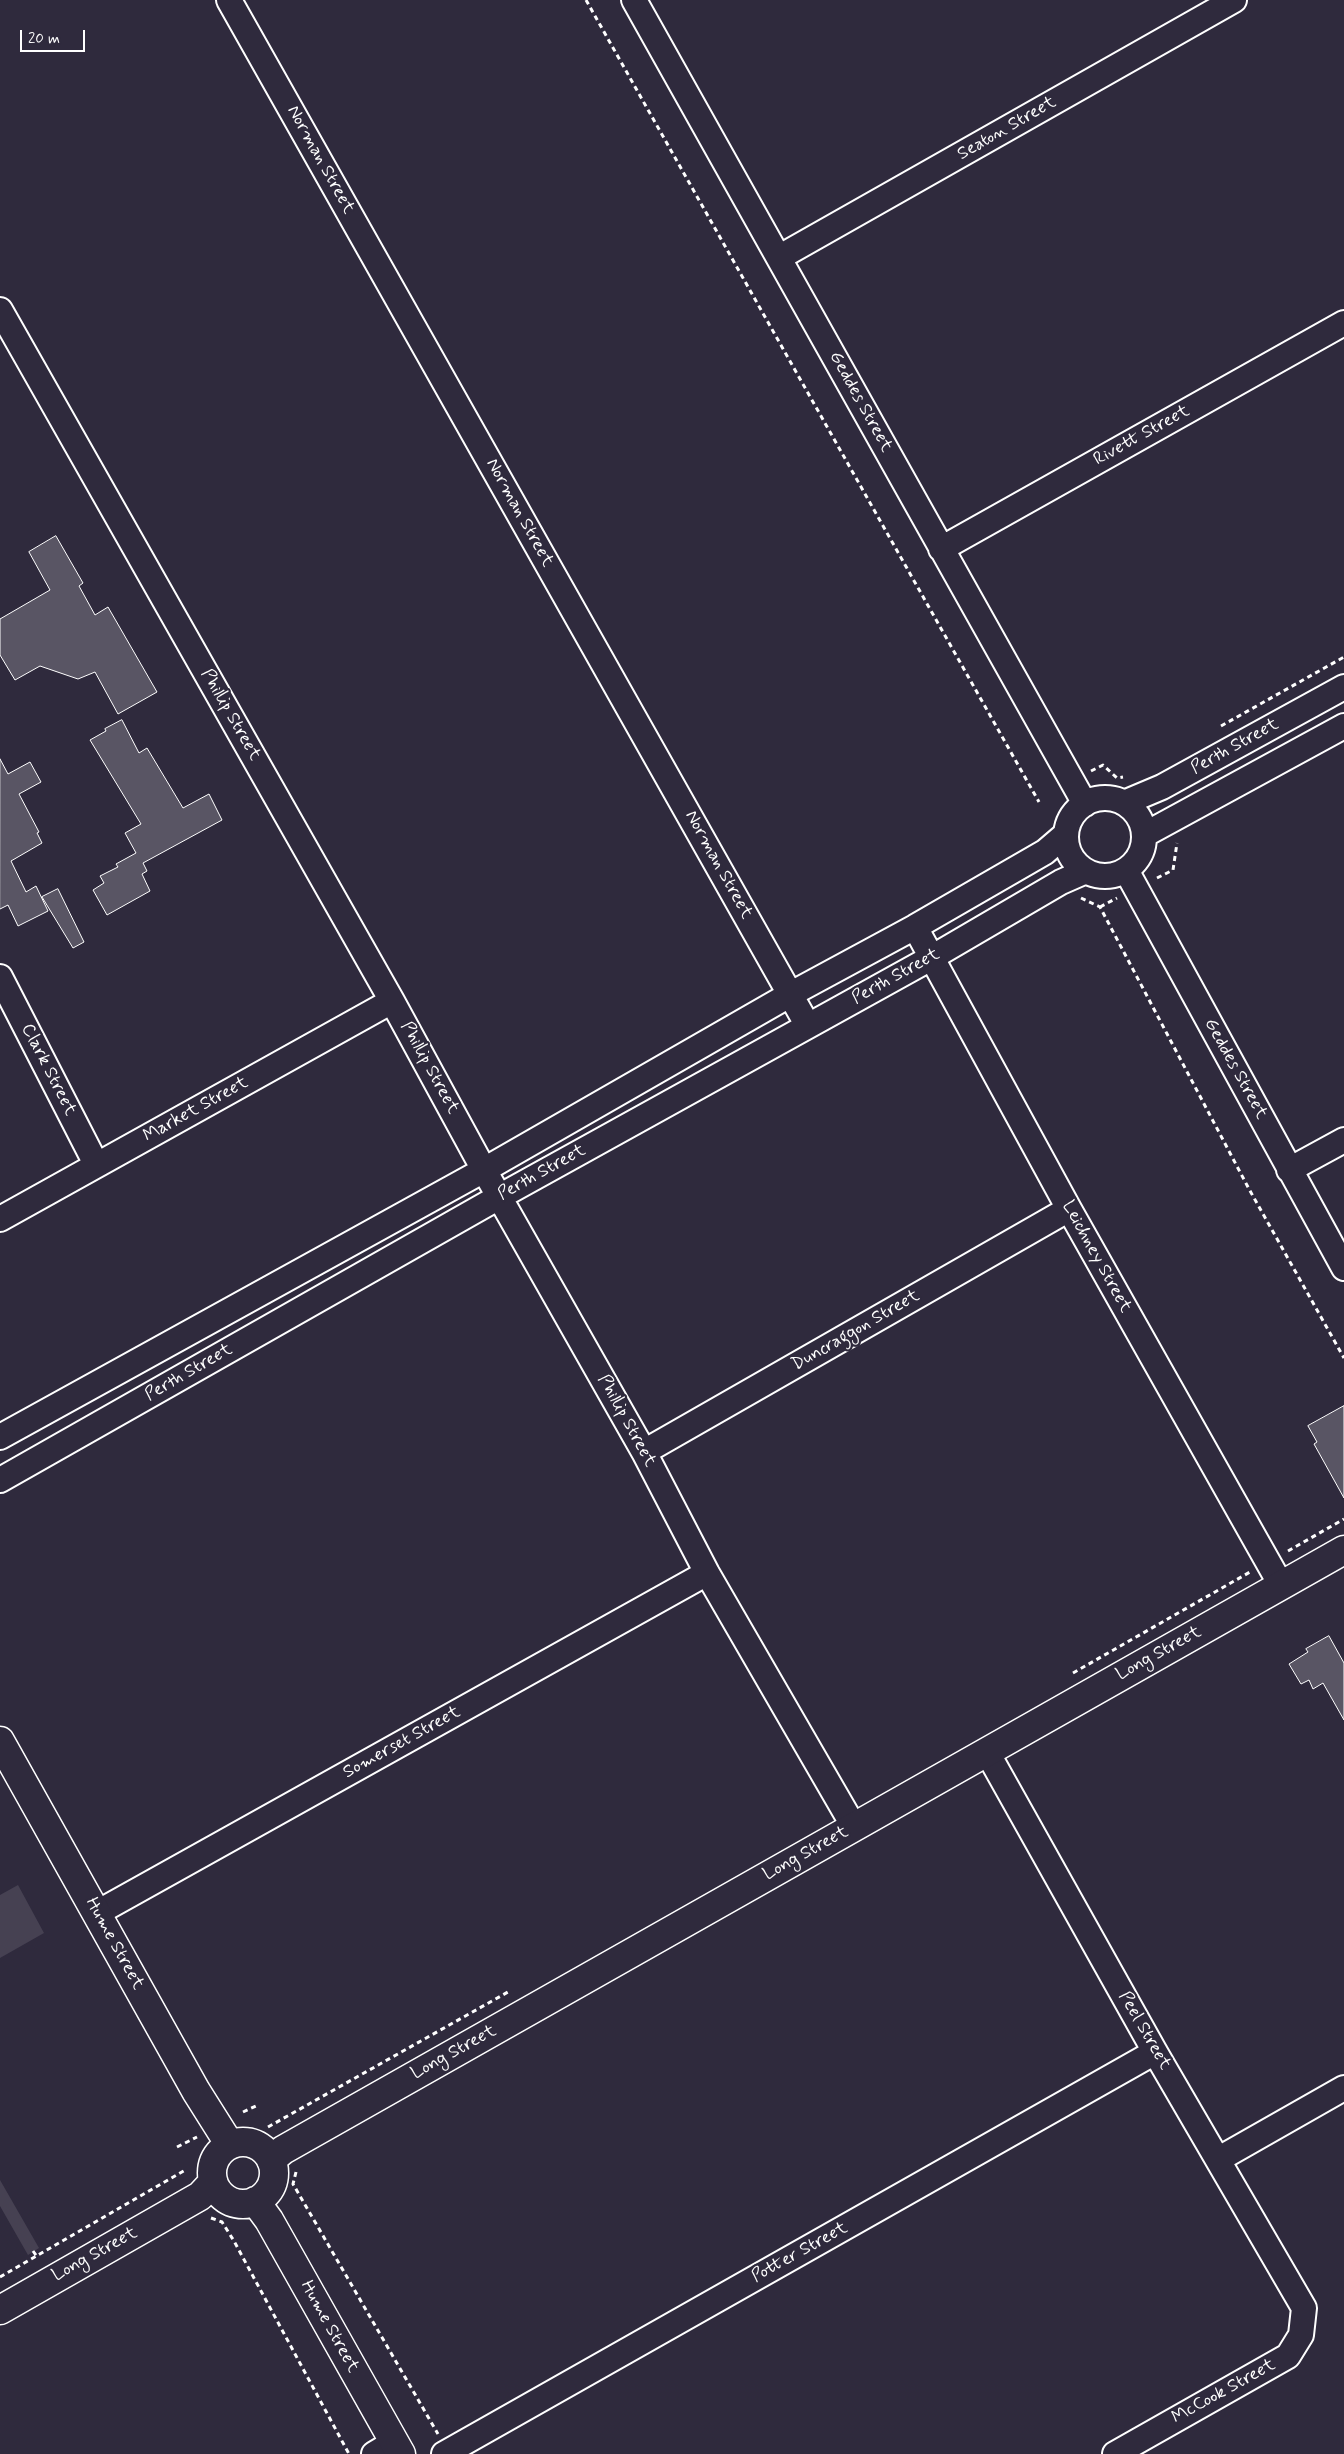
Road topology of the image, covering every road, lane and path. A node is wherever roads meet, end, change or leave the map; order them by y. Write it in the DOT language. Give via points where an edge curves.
graph roads {
  1 [pos="229,0"];
  2 [pos="586,0"];
  3 [pos="634,0"];
  4 [pos="1234,0"];
  5 [pos="780,257"];
  6 [pos="0,310"];
  7 [pos="1344,323"];
  8 [pos="941,549"];
  9 [pos="1344,657"];
  10 [pos="1334,692"];
  11 [pos="1343,726"];
  12 [pos="1218,728"];
  13 [pos="1126,776"];
  14 [pos="1072,781"];
  15 [pos="1039,802"];
  16 [pos="1124,803"];
  17 [pos="1086,804"];
  18 [pos="1066,834"];
  19 [pos="1144,835"];
  20 [pos="1126,870"];
  21 [pos="1086,871"];
  22 [pos="1061,882"];
  23 [pos="915,927"];
  24 [pos="931,958"];
  25 [pos="0,977"];
  26 [pos="791,994"];
  27 [pos="392,1002"];
  28 [pos="808,1026"];
  29 [pos="1344,1140"];
  30 [pos="96,1164"];
  31 [pos="484,1170"];
  32 [pos="1290,1170"];
  33 [pos="499,1196"];
  34 [pos="1069,1209"];
  35 [pos="0,1219"];
  36 [pos="1344,1268"];
  37 [pos="1344,1358"];
  38 [pos="0,1437"];
  39 [pos="644,1452"];
  40 [pos="0,1480"];
  41 [pos="1344,1519"];
  42 [pos="1344,1550"];
  43 [pos="1268,1562"];
  44 [pos="707,1573"];
  45 [pos="1281,1585"];
  46 [pos="0,1741"];
  47 [pos="987,1752"];
  48 [pos="854,1827"];
  49 [pos="97,1913"];
  50 [pos="1155,2052"];
  51 [pos="1344,2088"];
  52 [pos="256,2106"];
  53 [pos="243,2112"];
  54 [pos="197,2137"];
  55 [pos="230,2145"];
  56 [pos="177,2147"];
  57 [pos="1219,2158"];
  58 [pos="282,2163"];
  59 [pos="186,2169"];
  60 [pos="213,2182"];
  61 [pos="256,2201"];
  62 [pos="208,2212"];
  63 [pos="0,2277"];
  64 [pos="1304,2308"];
  65 [pos="0,2310"];
  66 [pos="390,2450"];
  67 [pos="446,2453"];
  68 [pos="349,2454"];
  69 [pos="1114,2454"];
  1 -- 26 [label="street, Norman Street"];
  2 -- 15 [label="path"];
  3 -- 5 [label="street, Geddes Street"];
  4 -- 5 [label="street, Seaton Street"];
  5 -- 8 [label="street, Geddes Street"];
  6 -- 27 [label="street, Phillip Street"];
  7 -- 8 [label="street, Rivett Street"];
  8 -- 14 [label="street, Geddes Street"];
  9 -- 12 [label="path"];
  10 -- 11 [label="street"];
  10 -- 16 [label="street, Perth Street" via="1162,787"];
  11 -- 19 [label="street, Perth Street"];
  13 -- 14 [label="path" via="1117,778 1103,765"];
  14 -- 17 [label="street, Geddes Street"];
  16 -- 17 [label="street" via="1104,798"];
  16 -- 19 [label="street" via="1140,820"];
  17 -- 18 [label="street" via="1072,817"];
  18 -- 21 [label="street" via="1070,854"];
  18 -- 23 [label="street, Perth Street" via="1045,852"];
  19 -- 20 [label="street" via="1142,851"];
  20 -- 21 [label="street" via="1104,876"];
  20 -- 32 [label="street, Geddes Street"];
  21 -- 22 [label="street, Perth Street"];
  22 -- 24 [label="street, Perth Street"];
  22 -- 37 [label="path" via="1070,893 1100,907 1249,1189"];
  23 -- 24 [label="street, Leichney Street"];
  23 -- 26 [label="street, Perth Street"];
  24 -- 28 [label="street, Perth Street"];
  24 -- 34 [label="street, Leichney Street"];
  25 -- 30 [label="street, Clark Street"];
  26 -- 28 [label="street, Norman Street"];
  26 -- 31 [label="street, Perth Street"];
  27 -- 30 [label="street, Market Street"];
  27 -- 31 [label="street, Phillip Street"];
  28 -- 33 [label="street, Perth Street"];
  29 -- 32 [label="street"];
  30 -- 35 [label="street, Market Street"];
  31 -- 33 [label="street, Phillip Street"];
  31 -- 38 [label="street, Perth Street"];
  32 -- 36 [label="street, Geddes Street"];
  33 -- 39 [label="street, Phillip Street"];
  33 -- 40 [label="street, Perth Street"];
  34 -- 39 [label="street, Duncraggon Street"];
  34 -- 43 [label="street, Leichney Street"];
  39 -- 44 [label="street, Phillip Street"];
  41 -- 43 [label="path"];
  42 -- 45 [label="street, Long Street"];
  43 -- 45 [label="street, Leichney Street"];
  44 -- 48 [label="street, Phillip Street"];
  44 -- 49 [label="street, Somerset Street"];
  45 -- 47 [label="street, Long Street"];
  46 -- 49 [label="street, Hume Street"];
  47 -- 48 [label="street, Long Street"];
  47 -- 50 [label="street, Peel Street"];
  48 -- 58 [label="street, Long Street" via="283,2150"];
  49 -- 55 [label="street, Hume Street" via="196,2091"];
  50 -- 57 [label="street, Peel Street"];
  50 -- 67 [label="street, Potter Street"];
  51 -- 57 [label="street"];
  52 -- 53 [label="path"];
  54 -- 56 [label="path"];
  55 -- 58 [label="street" via="248,2143"];
  55 -- 60 [label="street" via="222,2150 213,2164"];
  57 -- 64 [label="street, Peel Street"];
  58 -- 61 [label="street" via="273,2170 270,2188"];
  58 -- 67 [label="path" via="297,2171 293,2184"];
  59 -- 63 [label="path"];
  60 -- 61 [label="street" via="225,2199 234,2203"];
  60 -- 65 [label="street, Long Street" via="200,2196"];
  61 -- 66 [label="street, Hume Street"];
  62 -- 68 [label="path" via="212,2219 222,2222 234,2241"];
  64 -- 69 [label="street, McCook Street" via="1301,2335 1288,2356"];
}
